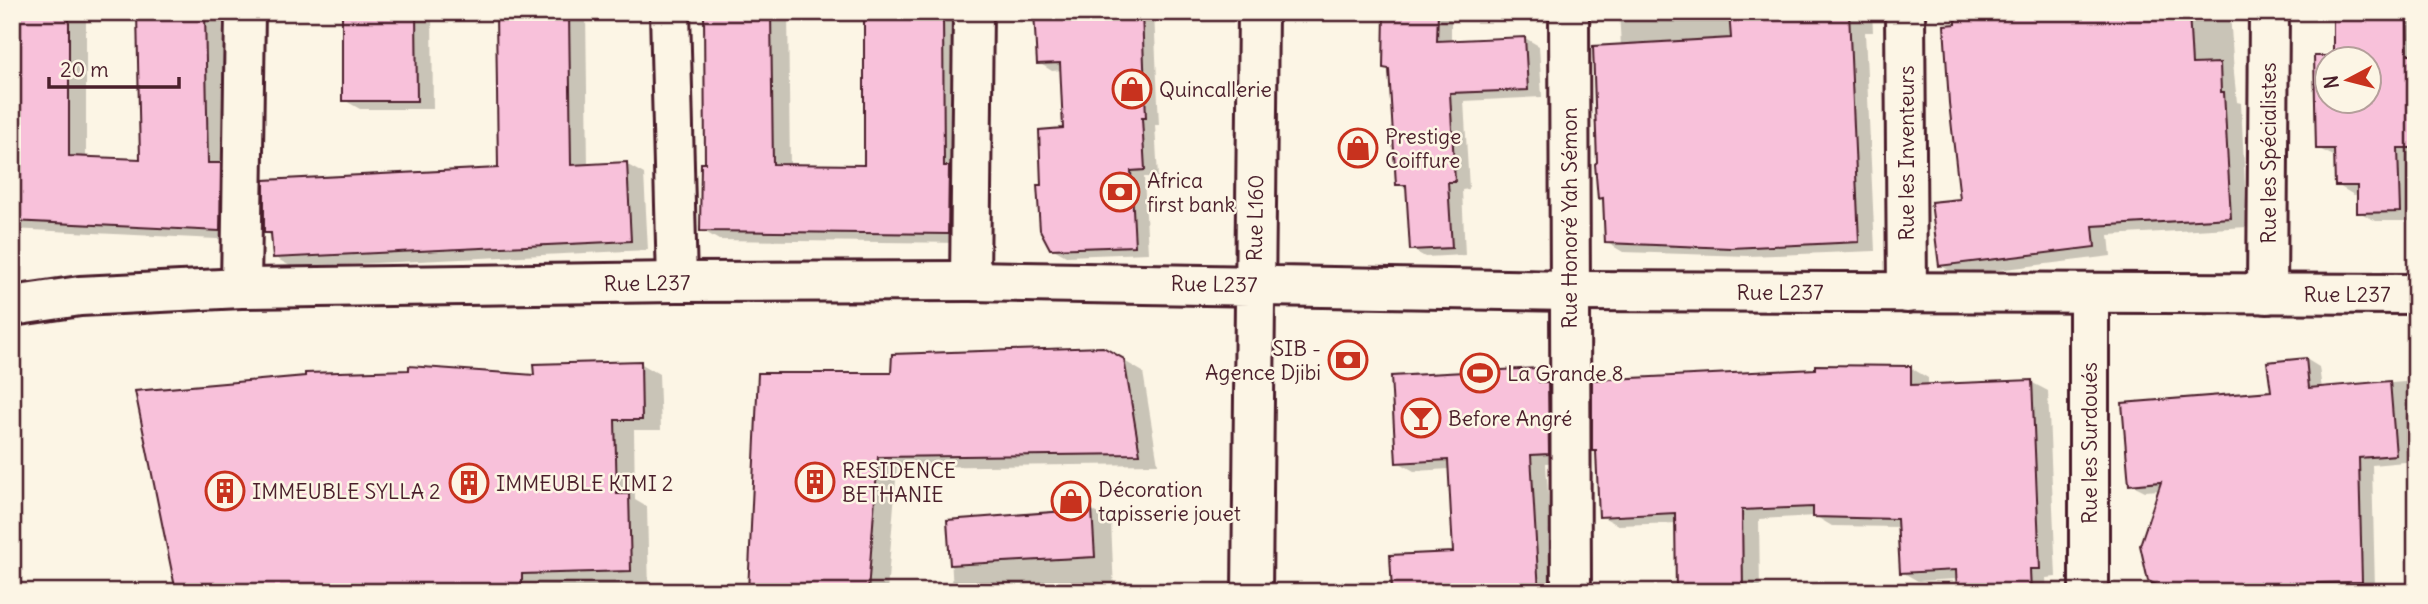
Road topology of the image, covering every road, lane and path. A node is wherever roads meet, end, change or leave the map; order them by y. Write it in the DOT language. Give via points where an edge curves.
graph roads {
  1 [pos="245,12"];
  2 [pos="670,12"];
  3 [pos="973,12"];
  4 [pos="1258,12"];
  5 [pos="1569,12"];
  6 [pos="1905,12"];
  7 [pos="2269,12"];
  8 [pos="970,281"];
  9 [pos="677,282"];
  10 [pos="1254,285"];
  11 [pos="241,288"];
  12 [pos="1569,291"];
  13 [pos="1907,293"];
  14 [pos="2089,293"];
  15 [pos="2267,294"];
  16 [pos="2416,294"];
  17 [pos="12,306"];
  18 [pos="1252,592"];
  19 [pos="1571,592"];
  20 [pos="2089,592"];
  1 -- 11 [label="street"];
  2 -- 9 [label="street"];
  3 -- 8 [label="street"];
  4 -- 10 [label="street, Rue L160"];
  5 -- 12 [label="street, Rue Honoré Yah Sémon"];
  6 -- 13 [label="street, Rue les Inventeurs"];
  7 -- 15 [label="street, Rue les Spécialistes"];
  8 -- 9 [label="street, Rue L237"];
  8 -- 10 [label="street, Rue L237"];
  9 -- 11 [label="street, Rue L237"];
  10 -- 12 [label="street, Rue L237"];
  10 -- 18 [label="street, Rue L160"];
  11 -- 17 [label="street, Rue L237" via="80,296"];
  12 -- 13 [label="street, Rue L237"];
  12 -- 19 [label="street, Rue Honoré Yah Sémon"];
  13 -- 14 [label="street, Rue L237"];
  14 -- 15 [label="street, Rue L237"];
  14 -- 20 [label="street, Rue les Surdoués"];
  15 -- 16 [label="street, Rue L237"];
}
